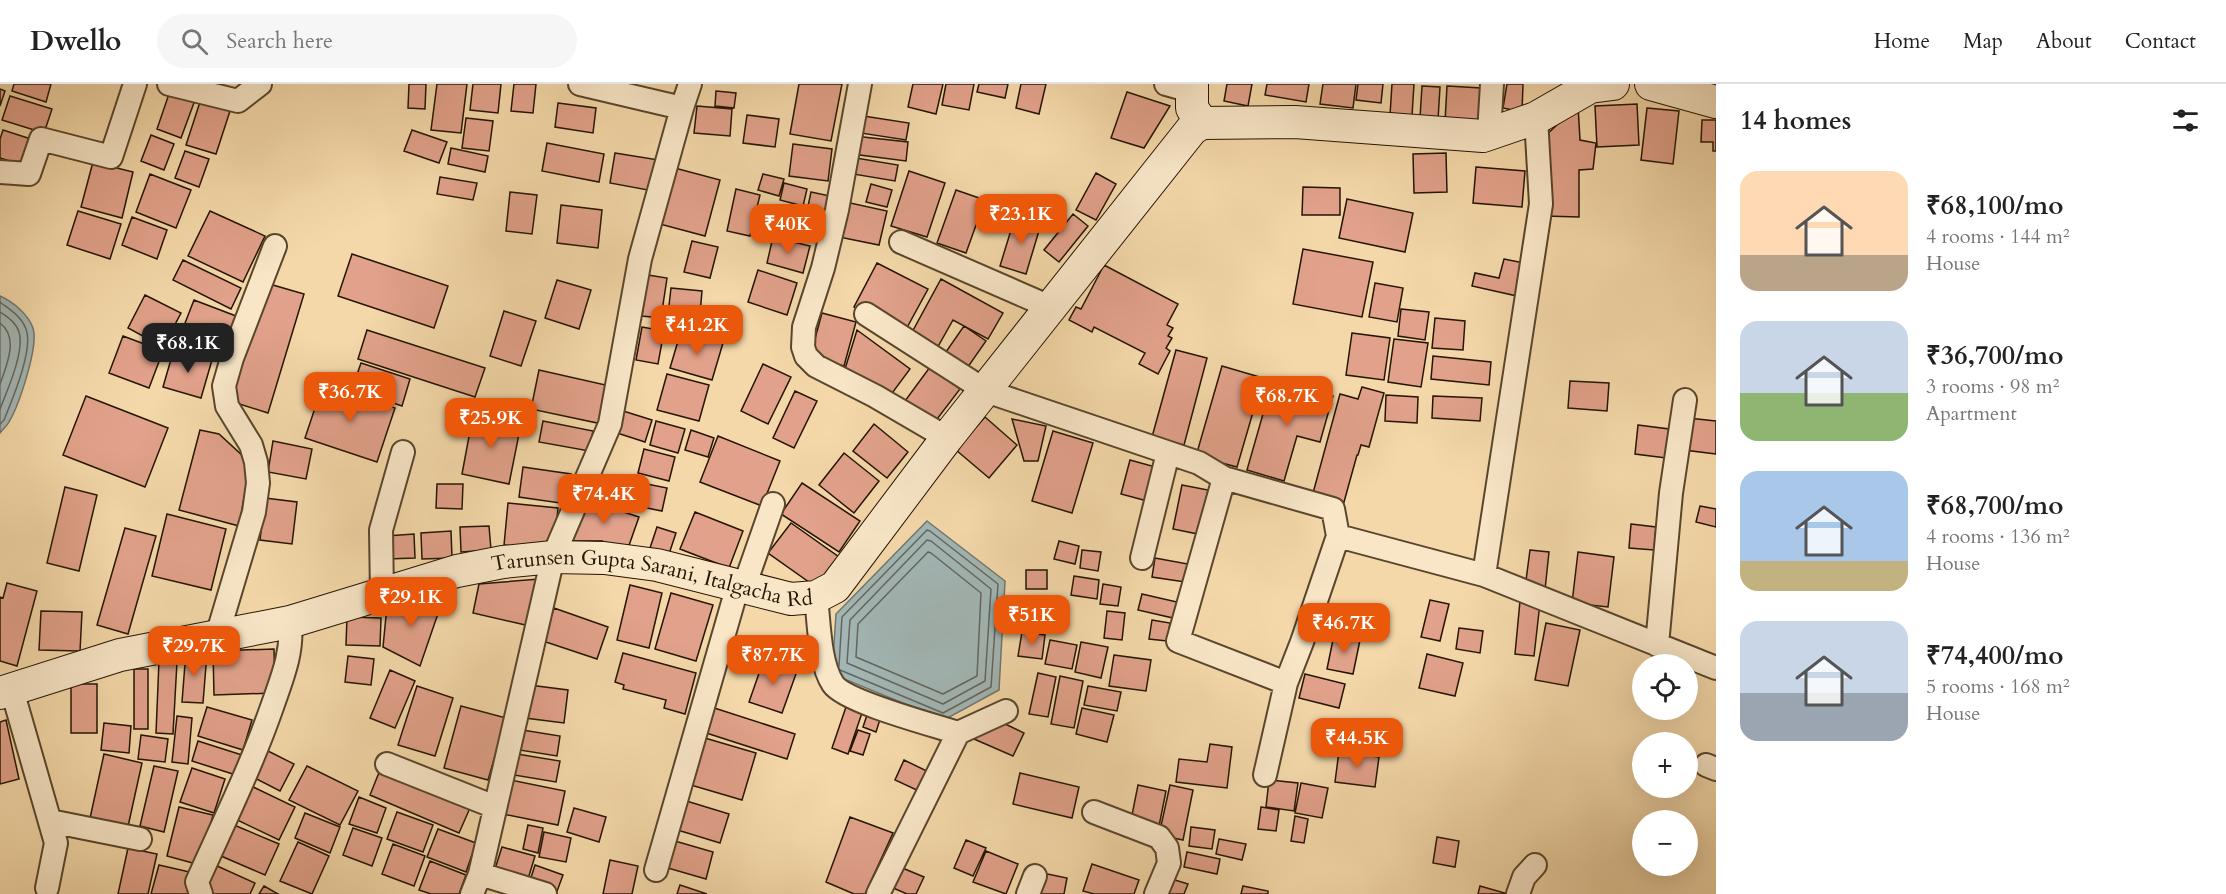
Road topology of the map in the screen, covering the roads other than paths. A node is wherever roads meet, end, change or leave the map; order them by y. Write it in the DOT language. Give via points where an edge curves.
graph roads {
  1 [pos="135,84"];
  2 [pos="169,84"];
  3 [pos="260,84"];
  4 [pos="580,84"];
  5 [pos="690,84"];
  6 [pos="860,84"];
  7 [pos="1492,84"];
  8 [pos="1652,84"];
  9 [pos="1598,85"];
  10 [pos="1183,86"];
  11 [pos="1716,102"];
  12 [pos="682,108"];
  13 [pos="1536,118"];
  14 [pos="1202,123"];
  15 [pos="1490,133"];
  16 [pos="0,172"];
  17 [pos="901,242"];
  18 [pos="275,246"];
  19 [pos="1050,307"];
  20 [pos="866,314"];
  21 [pos="986,392"];
  22 [pos="1684,400"];
  23 [pos="947,438"];
  24 [pos="403,452"];
  25 [pos="1168,453"];
  26 [pos="1224,478"];
  27 [pos="773,504"];
  28 [pos="1338,536"];
  29 [pos="553,557"];
  30 [pos="1142,558"];
  31 [pos="1484,575"];
  32 [pos="741,586"];
  33 [pos="382,594"];
  34 [pos="816,597"];
  35 [pos="290,622"];
  36 [pos="217,636"];
  37 [pos="1657,645"];
  38 [pos="1716,668"];
  39 [pos="1286,683"];
  40 [pos="6,692"];
  41 [pos="1006,711"];
  42 [pos="958,733"];
  43 [pos="387,764"];
  44 [pos="1265,775"];
  45 [pos="495,807"];
  46 [pos="1094,812"];
  47 [pos="50,821"];
  48 [pos="140,839"];
  49 [pos="1535,865"];
  50 [pos="656,870"];
  51 [pos="476,884"];
  52 [pos="47,888"];
  53 [pos="201,894"];
  54 [pos="545,894"];
  55 [pos="878,894"];
  56 [pos="1156,894"];
  57 [pos="1518,894"];
  1 -- 16 [label="street" via="111,157 41,139 29,174"];
  2 -- 3 [label="street" via="238,101"];
  4 -- 12 [label="street"];
  5 -- 12 [label="street"];
  6 -- 23 [label="street" via="837,210 804,327 802,347 816,366"];
  7 -- 15 [label="street"];
  8 -- 11 [label="street"];
  9 -- 13 [label="street"];
  10 -- 14 [label="street"];
  12 -- 29 [label="street" via="640,259 610,424"];
  13 -- 15 [label="street"];
  13 -- 31 [label="street" via="1540,204"];
  14 -- 15 [label="street" via="1295,122 1483,136"];
  14 -- 19 [label="street, Tarunsen Gupta Sarani, Italgacha Rd" via="1192,129"];
  17 -- 19 [label="street"];
  18 -- 36 [label="street" via="224,386 227,406 254,454 258,483 254,512"];
  19 -- 21 [label="street, Tarunsen Gupta Sarani, Italgacha Rd"];
  20 -- 21 [label="street"];
  21 -- 23 [label="street, Tarunsen Gupta Sarani, Italgacha Rd"];
  21 -- 25 [label="street"];
  22 -- 37 [label="street"];
  23 -- 34 [label="street, Tarunsen Gupta Sarani, Italgacha Rd" via="835,587"];
  24 -- 33 [label="street" via="381,530"];
  25 -- 26 [label="street" via="1199,463"];
  25 -- 30 [label="street"];
  26 -- 28 [label="street" via="1333,509"];
  26 -- 39 [label="street" via="1178,641"];
  27 -- 32 [label="street"];
  28 -- 31 [label="street"];
  28 -- 39 [label="street"];
  29 -- 32 [label="street, Tarunsen Gupta Sarani, Italgacha Rd" via="657,565"];
  29 -- 33 [label="street, Tarunsen Gupta Sarani, Italgacha Rd" via="457,571"];
  29 -- 45 [label="street"];
  31 -- 37 [label="street"];
  32 -- 34 [label="street, Tarunsen Gupta Sarani, Italgacha Rd" via="791,599"];
  32 -- 50 [label="street"];
  33 -- 35 [label="street, Tarunsen Gupta Sarani, Italgacha Rd"];
  34 -- 42 [label="street" via="822,650 833,684 875,707"];
  35 -- 36 [label="street, Tarunsen Gupta Sarani, Italgacha Rd"];
  35 -- 53 [label="street" via="288,662 259,744 197,882"];
  36 -- 40 [label="street, Tarunsen Gupta Sarani, Italgacha Rd" via="120,655"];
  37 -- 38 [label="street"];
  39 -- 44 [label="street"];
  40 -- 47 [label="street"];
  41 -- 42 [label="street"];
  42 -- 55 [label="street"];
  43 -- 45 [label="street"];
  45 -- 51 [label="street"];
  46 -- 56 [label="street" via="1159,837 1167,848 1169,863"];
  47 -- 48 [label="street"];
  47 -- 52 [label="street" via="56,843"];
  49 -- 57 [label="street" via="1524,877"];
  51 -- 54 [label="street"];
}
